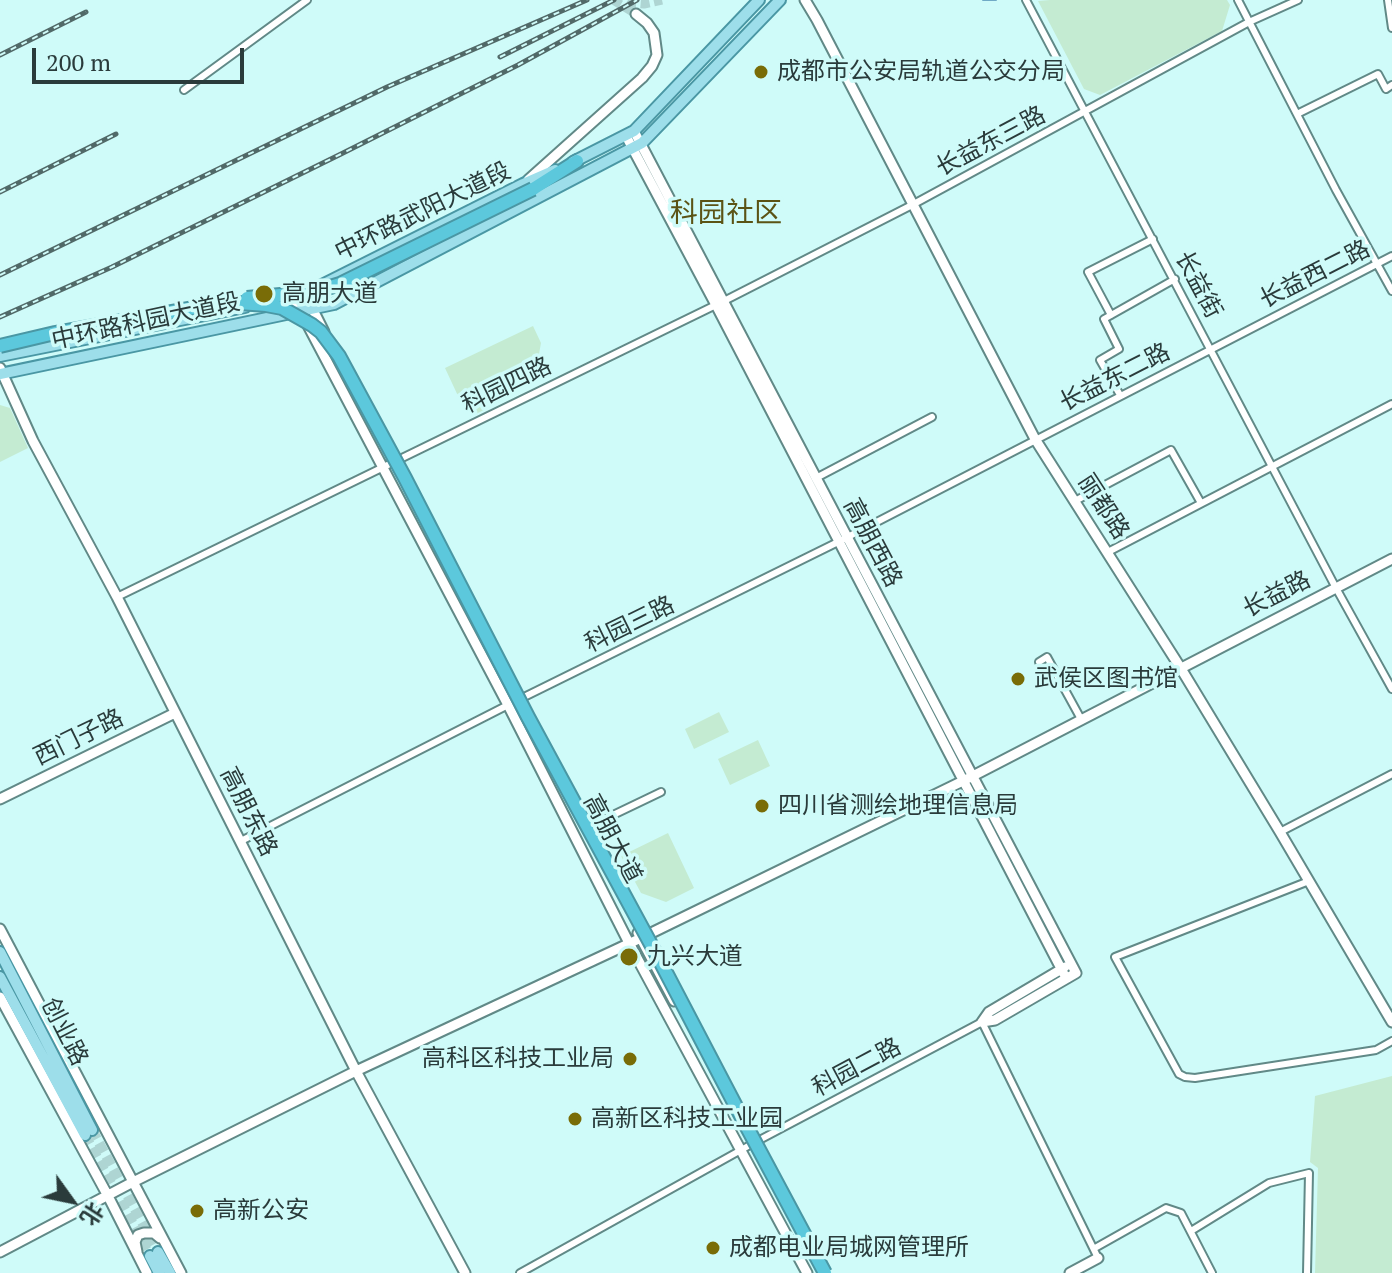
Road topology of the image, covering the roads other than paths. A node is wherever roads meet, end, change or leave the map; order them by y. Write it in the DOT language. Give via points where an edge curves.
graph roads {
  1 [pos="307,0"];
  2 [pos="759,0"];
  3 [pos="780,0"];
  4 [pos="805,0"];
  5 [pos="1026,0"];
  6 [pos="1238,0"];
  7 [pos="1298,0"];
  8 [pos="1388,0"];
  9 [pos="636,14"];
  10 [pos="1249,22"];
  11 [pos="1392,28"];
  12 [pos="1392,85"];
  13 [pos="184,90"];
  14 [pos="1086,111"];
  15 [pos="1297,114"];
  16 [pos="630,134"];
  17 [pos="638,145"];
  18 [pos="577,161"];
  19 [pos="528,187"];
  20 [pos="912,205"];
  21 [pos="1153,239"];
  22 [pos="1392,256"];
  23 [pos="1378,264"];
  24 [pos="1175,279"];
  25 [pos="1392,291"];
  26 [pos="305,294"];
  27 [pos="293,297"];
  28 [pos="226,302"];
  29 [pos="720,303"];
  30 [pos="306,310"];
  31 [pos="1111,315"];
  32 [pos="0,346"];
  33 [pos="1211,348"];
  34 [pos="0,356"];
  35 [pos="1,372"];
  36 [pos="1120,395"];
  37 [pos="1392,404"];
  38 [pos="932,417"];
  39 [pos="1035,439"];
  40 [pos="388,463"];
  41 [pos="1273,466"];
  42 [pos="816,478"];
  43 [pos="1075,501"];
  44 [pos="1201,503"];
  45 [pos="842,540"];
  46 [pos="1108,552"];
  47 [pos="1392,559"];
  48 [pos="1336,588"];
  49 [pos="117,597"];
  50 [pos="1039,662"];
  51 [pos="1180,667"];
  52 [pos="1392,689"];
  53 [pos="512,703"];
  54 [pos="175,713"];
  55 [pos="1081,719"];
  56 [pos="1392,774"];
  57 [pos="973,775"];
  58 [pos="962,781"];
  59 [pos="661,792"];
  60 [pos="0,799"];
  61 [pos="584,829"];
  62 [pos="1280,832"];
  63 [pos="241,841"];
  64 [pos="1309,881"];
  65 [pos="0,929"];
  66 [pos="641,938"];
  67 [pos="629,943"];
  68 [pos="0,952"];
  69 [pos="660,961"];
  70 [pos="1063,974"];
  71 [pos="0,977"];
  72 [pos="0,997"];
  73 [pos="982,1022"];
  74 [pos="1392,1022"];
  75 [pos="1392,1041"];
  76 [pos="356,1071"];
  77 [pos="746,1148"];
  78 [pos="133,1182"];
  79 [pos="108,1196"];
  80 [pos="1191,1231"];
  81 [pos="163,1240"];
  82 [pos="0,1252"];
  83 [pos="1096,1253"];
  84 [pos="138,1257"];
  85 [pos="147,1273"];
  86 [pos="159,1273"];
  87 [pos="170,1273"];
  88 [pos="181,1273"];
  89 [pos="465,1273"];
  90 [pos="520,1273"];
  91 [pos="807,1273"];
  92 [pos="818,1273"];
  93 [pos="825,1273"];
  94 [pos="1070,1273"];
  95 [pos="1212,1273"];
  96 [pos="1307,1273"];
  1 -- 13 [label="street"];
  2 -- 16 [label="main road"];
  3 -- 17 [label="main road"];
  4 -- 20 [label="street, 丽都路"];
  5 -- 14 [label="street, 长益街"];
  6 -- 10 [label="street"];
  7 -- 10 [label="street, 长益东三路"];
  8 -- 11 [label="street"];
  9 -- 19 [label="street" via="654,33 657,55 652,66"];
  10 -- 14 [label="street, 长益东三路"];
  10 -- 15 [label="street"];
  12 -- 15 [label="street" via="1386,89 1378,74"];
  14 -- 20 [label="street, 长益东三路"];
  14 -- 21 [label="street, 长益街"];
  15 -- 23 [label="street"];
  16 -- 17 [label="street, 高朋西路"];
  16 -- 18 [label="main road"];
  17 -- 29 [label="street, 高朋西路"];
  17 -- 30 [label="main road, 中环路科园大道段" via="334,304"];
  18 -- 19 [label="highway"];
  19 -- 26 [label="main road, 中环路武阳大道段"];
  19 -- 28 [label="highway, bridge" via="340,284"];
  20 -- 29 [label="street, 科园四路"];
  20 -- 39 [label="street, 丽都路"];
  21 -- 24 [label="street, 长益街"];
  21 -- 31 [label="street" via="1088,272"];
  22 -- 23 [label="street, 长益西二路"];
  23 -- 25 [label="street"];
  23 -- 33 [label="street, 长益西二路"];
  24 -- 31 [label="street"];
  24 -- 33 [label="street, 长益街"];
  26 -- 27 [label="main road, 中环路武阳大道段"];
  26 -- 30 [label="street, 高朋大道"];
  27 -- 30 [label="street, 高朋大道"];
  27 -- 34 [label="main road, 中环路武阳大道段"];
  28 -- 32 [label="highway, bridge"];
  28 -- 69 [label="highway, bridge" via="282,308 312,325 332,345"];
  29 -- 40 [label="street, 科园四路"];
  29 -- 42 [label="street, 高朋西路"];
  29 -- 45 [label="street, 高朋西路"];
  30 -- 35 [label="main road, 中环路科园大道段"];
  30 -- 40 [label="street, 高朋大道"];
  31 -- 36 [label="street" via="1104,319 1119,349 1100,360"];
  33 -- 36 [label="street, 长益东二路"];
  33 -- 41 [label="street, 长益街"];
  35 -- 49 [label="street, 高朋东路"];
  36 -- 39 [label="street, 长益东二路"];
  37 -- 41 [label="street"];
  38 -- 42 [label="street"];
  39 -- 43 [label="street, 丽都路"];
  39 -- 45 [label="street, 科园三路"];
  40 -- 49 [label="street, 科园四路"];
  40 -- 53 [label="street, 高朋大道"];
  41 -- 44 [label="street"];
  41 -- 48 [label="street, 长益街"];
  42 -- 45 [label="street, 高朋西路"];
  43 -- 44 [label="street" via="1171,450"];
  43 -- 46 [label="street, 丽都路"];
  44 -- 46 [label="street"];
  45 -- 53 [label="street, 科园三路"];
  45 -- 57 [label="street, 高朋西路"];
  45 -- 58 [label="street, 高朋西路"];
  46 -- 51 [label="street, 丽都路"];
  47 -- 48 [label="street, 长益路"];
  48 -- 51 [label="street, 长益路"];
  48 -- 52 [label="street, 长益街"];
  49 -- 54 [label="street, 高朋东路"];
  50 -- 55 [label="street" via="1047,657 1055,682"];
  51 -- 55 [label="street"];
  51 -- 62 [label="street, 丽都路"];
  53 -- 61 [label="street, 高朋大道"];
  53 -- 63 [label="street, 科园三路"];
  53 -- 67 [label="street, 高朋大道"];
  53 -- 69 [label="highway, bridge" via="547,741 646,924"];
  54 -- 60 [label="street, 西门子路"];
  54 -- 63 [label="street, 高朋东路"];
  55 -- 57 [label="street"];
  56 -- 62 [label="street"];
  57 -- 58 [label="street"];
  57 -- 70 [label="street, 高朋西路" via="1074,968"];
  58 -- 66 [label="street"];
  58 -- 70 [label="street, 高朋西路"];
  59 -- 61 [label="street"];
  61 -- 66 [label="street, 高朋大道"];
  62 -- 64 [label="street, 丽都路"];
  63 -- 76 [label="street, 高朋东路"];
  64 -- 74 [label="street, 丽都路"];
  64 -- 75 [label="street" via="1115,957 1185,1077 1376,1050"];
  65 -- 78 [label="street"];
  66 -- 67 [label="street"];
  66 -- 77 [label="street, 高朋大道"];
  67 -- 76 [label="street"];
  67 -- 77 [label="street, 高朋大道"];
  68 -- 71 [label="main road, 创业路" via="88,1132"];
  69 -- 93 [label="highway, bridge"];
  70 -- 73 [label="street" via="989,1012"];
  72 -- 79 [label="street"];
  73 -- 77 [label="street, 科园二路"];
  73 -- 83 [label="street"];
  76 -- 78 [label="street"];
  76 -- 89 [label="street, 高朋东路"];
  77 -- 90 [label="street, 科园二路"];
  77 -- 91 [label="street, 高朋大道"];
  77 -- 92 [label="street, 高朋大道"];
  78 -- 79 [label="street"];
  78 -- 81 [label="street"];
  79 -- 82 [label="street"];
  79 -- 84 [label="street"];
  80 -- 83 [label="street" via="1181,1213 1166,1208"];
  80 -- 95 [label="street"];
  80 -- 96 [label="street" via="1269,1183 1309,1173"];
  81 -- 84 [label="street" via="154,1233 138,1235"];
  81 -- 88 [label="street"];
  83 -- 94 [label="street"];
  84 -- 85 [label="street"];
  86 -- 87 [label="main road" via="154,1254"];
}
